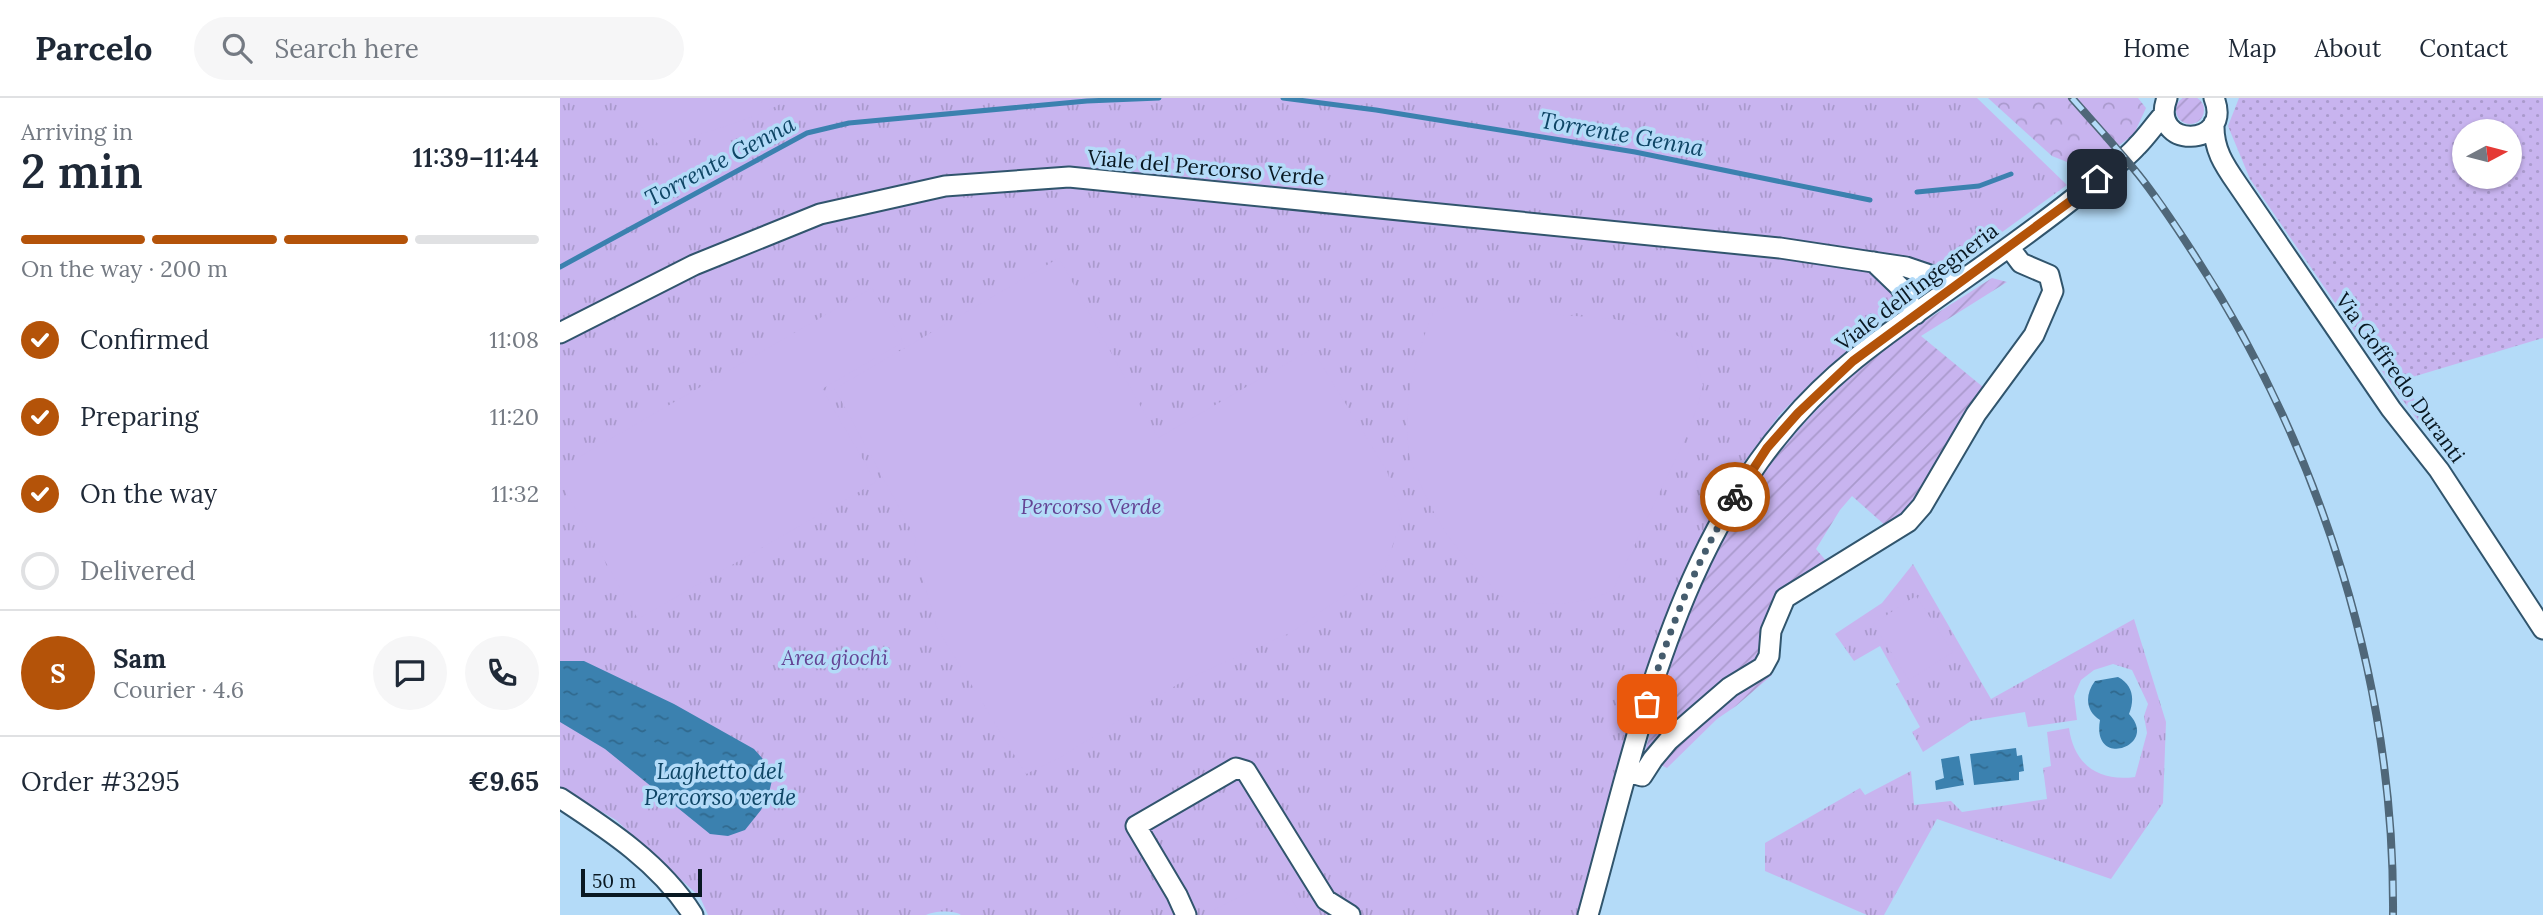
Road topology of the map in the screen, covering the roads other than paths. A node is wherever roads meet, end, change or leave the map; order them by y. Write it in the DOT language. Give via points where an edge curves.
graph roads {
  1 [pos="2166,102"];
  2 [pos="2217,106"];
  3 [pos="2185,136"];
  4 [pos="2136,147"];
  5 [pos="2219,156"];
  6 [pos="2009,247"];
  7 [pos="1874,262"];
  8 [pos="1956,284"];
  9 [pos="1916,314"];
  10 [pos="560,333"];
  11 [pos="2543,629"];
  12 [pos="1628,772"];
  13 [pos="560,798"];
  14 [pos="693,915"];
  15 [pos="1186,915"];
  16 [pos="1350,915"];
  17 [pos="1588,915"];
  1 -- 3 [label="street, Via Goffredo Duranti" via="2169,126"];
  1 -- 4 [label="street, Viale dell'Ingegneria"];
  2 -- 3 [label="street, Viale dell'Ingegneria" via="2204,133"];
  2 -- 5 [label="street, Via Goffredo Duranti" via="2213,137"];
  3 -- 4 [label="street, Viale dell'Ingegneria" via="2160,138"];
  3 -- 5 [label="street, Via Goffredo Duranti"];
  4 -- 6 [label="street, Viale dell'Ingegneria"];
  5 -- 11 [label="street, Via Goffredo Duranti" via="2391,409 2454,491"];
  6 -- 8 [label="street, Viale dell'Ingegneria"];
  6 -- 12 [label="street" via="2021,264 2049,275 2053,291 2034,335 1976,414 1922,506 1908,522 1785,598 1763,667 1730,687 1685,726 1642,776"];
  7 -- 8 [label="street, Viale del Percorso Verde" via="1929,273"];
  7 -- 9 [label="street" via="1900,287"];
  7 -- 10 [label="street, Viale del Percorso Verde" via="1780,248 1069,177 945,187 820,214 694,265"];
  8 -- 9 [label="street, Viale dell'Ingegneria"];
  9 -- 12 [label="street, Viale dell'Ingegneria" via="1853,361 1798,413 1742,486 1678,609"];
  12 -- 17 [label="street, Viale dell'Ingegneria"];
  13 -- 14 [label="street" via="646,860"];
  15 -- 16 [label="street" via="1136,826 1236,768 1246,771 1326,900"];
}
